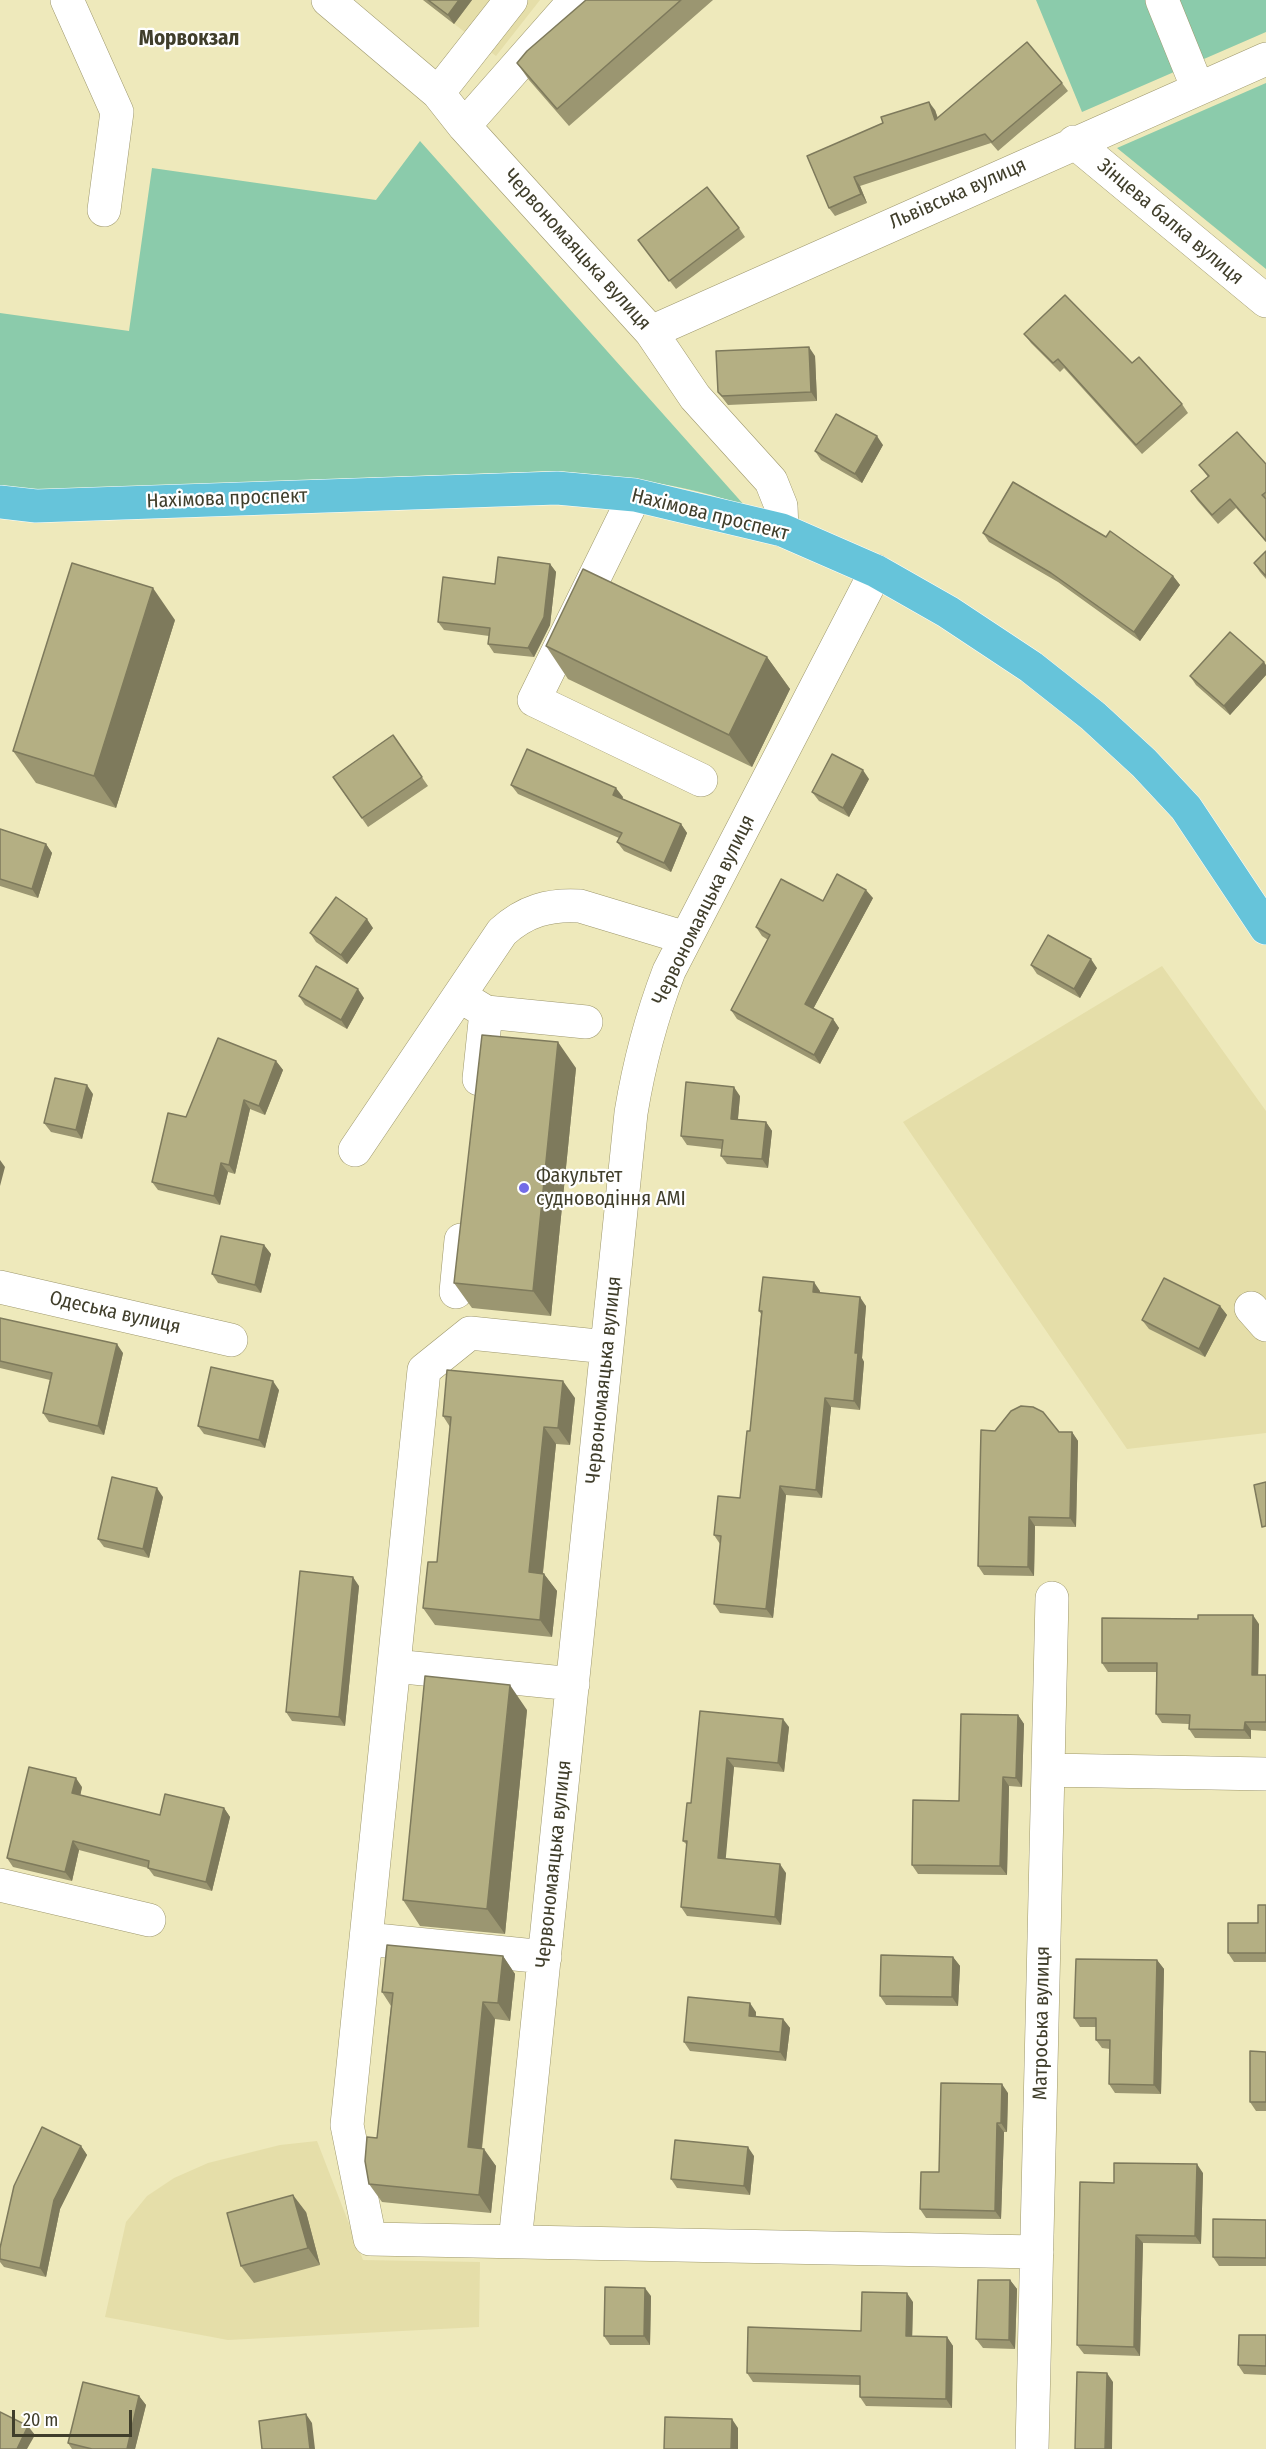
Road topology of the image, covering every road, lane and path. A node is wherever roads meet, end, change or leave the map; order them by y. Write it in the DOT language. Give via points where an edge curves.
graph roads {
  1 [pos="67,0"];
  2 [pos="328,0"];
  3 [pos="511,0"];
  4 [pos="575,0"];
  5 [pos="1162,0"];
  6 [pos="1266,59"];
  7 [pos="1198,88"];
  8 [pos="438,93"];
  9 [pos="464,126"];
  10 [pos="1074,142"];
  11 [pos="104,210"];
  12 [pos="1266,301"];
  13 [pos="651,332"];
  14 [pos="635,495"];
  15 [pos="0,501"];
  16 [pos="782,530"];
  17 [pos="876,572"];
  18 [pos="701,780"];
  19 [pos="1266,928"];
  20 [pos="686,938"];
  21 [pos="472,1004"];
  22 [pos="586,1022"];
  23 [pos="476,1105"];
  24 [pos="355,1150"];
  25 [pos="464,1210"];
  26 [pos="0,1287"];
  27 [pos="456,1292"];
  28 [pos="231,1340"];
  29 [pos="607,1347"];
  30 [pos="1052,1598"];
  31 [pos="394,1666"];
  32 [pos="573,1684"];
  33 [pos="1048,1770"];
  34 [pos="1266,1774"];
  35 [pos="0,1885"];
  36 [pos="149,1920"];
  37 [pos="366,1940"];
  38 [pos="545,1957"];
  39 [pos="515,2242"];
  40 [pos="1036,2252"];
  41 [pos="1032,2449"];
  1 -- 11 [label="street" via="117,112"];
  2 -- 8 [label="street, Червономаяцька вулиця"];
  3 -- 8 [label="street"];
  4 -- 9 [label="street"];
  5 -- 7 [label="street"];
  6 -- 7 [label="street, Львівська вулиця"];
  7 -- 10 [label="street, Львівська вулиця"];
  8 -- 9 [label="street, Червономаяцька вулиця"];
  9 -- 13 [label="street, Червономаяцька вулиця"];
  10 -- 12 [label="street, Зінцева балка вулиця"];
  10 -- 13 [label="street, Львівська вулиця"];
  13 -- 16 [label="street, Червономаяцька вулиця" via="695,397 771,481 781,506"];
  14 -- 15 [label="main road, Нахімова проспект" via="557,488 36,506"];
  14 -- 16 [label="main road, Нахімова проспект"];
  14 -- 18 [label="street" via="534,700"];
  16 -- 17 [label="main road, Нахімова проспект"];
  17 -- 19 [label="main road, Нахімова проспект" via="948,612 1031,667 1102,724 1186,808"];
  17 -- 20 [label="street, Червономаяцька вулиця"];
  20 -- 21 [label="street" via="580,906 546,907 522,916 502,932"];
  20 -- 29 [label="street, Червономаяцька вулиця" via="656,1005 637,1077"];
  21 -- 22 [label="street"];
  21 -- 23 [label="street"];
  21 -- 24 [label="street"];
  25 -- 27 [label="street"];
  26 -- 28 [label="street, Одеська вулиця"];
  29 -- 31 [label="street" via="470,1333 424,1371"];
  29 -- 32 [label="street, Червономаяцька вулиця"];
  30 -- 33 [label="street, Матроська вулиця"];
  31 -- 32 [label="street"];
  31 -- 37 [label="street"];
  32 -- 38 [label="street, Червономаяцька вулиця"];
  33 -- 34 [label="street"];
  33 -- 40 [label="street, Матроська вулиця"];
  35 -- 36 [label="street"];
  37 -- 38 [label="street"];
  37 -- 39 [label="street" via="347,2125 370,2239"];
  38 -- 39 [label="street, Червономаяцька вулиця"];
  39 -- 40 [label="street"];
  40 -- 41 [label="street, Матроська вулиця"];
}
